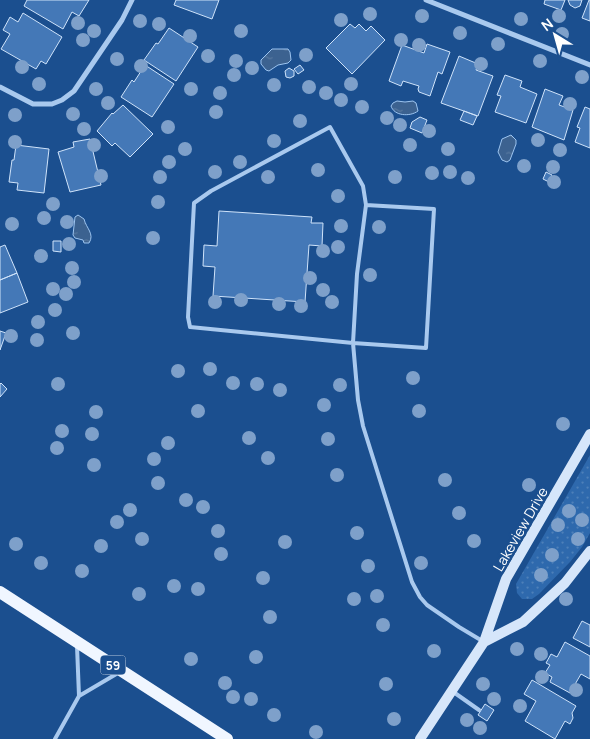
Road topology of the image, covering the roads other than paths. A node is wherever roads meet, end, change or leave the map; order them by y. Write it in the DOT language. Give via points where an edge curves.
graph roads {
  1 [pos="132,0"];
  2 [pos="426,0"];
  3 [pos="590,65"];
  4 [pos="0,87"];
  5 [pos="366,205"];
  6 [pos="353,343"];
  7 [pos="590,434"];
  8 [pos="590,551"];
  9 [pos="0,592"];
  10 [pos="76,641"];
  11 [pos="484,642"];
  12 [pos="122,671"];
  13 [pos="452,691"];
  14 [pos="79,696"];
  15 [pos="479,710"];
  16 [pos="56,737"];
  17 [pos="62,739"];
  18 [pos="227,739"];
  19 [pos="420,739"];
  1 -- 4 [label="street" via="74,91 62,100 52,104 33,104"];
  2 -- 3 [label="street"];
  5 -- 6 [label="lane"];
  5 -- 6 [label="lane" via="434,209 426,348"];
  5 -- 6 [label="lane" via="363,186 330,127 194,203 190,327"];
  6 -- 11 [label="lane" via="363,426 412,582 427,605"];
  7 -- 11 [label="street, Lakeview Drive" via="506,580"];
  8 -- 11 [label="street, Lakeview Drive" via="565,583 523,622"];
  9 -- 10 [label="main road, 59"];
  10 -- 12 [label="main road, 59"];
  10 -- 14 [label="lane"];
  11 -- 13 [label="street, Lakeview Drive"];
  12 -- 14 [label="lane"];
  12 -- 18 [label="main road, 59"];
  13 -- 15 [label="lane"];
  13 -- 19 [label="street, Lakeview Drive"];
  14 -- 16 [label="lane"];
  16 -- 17 [label="lane"];
}
